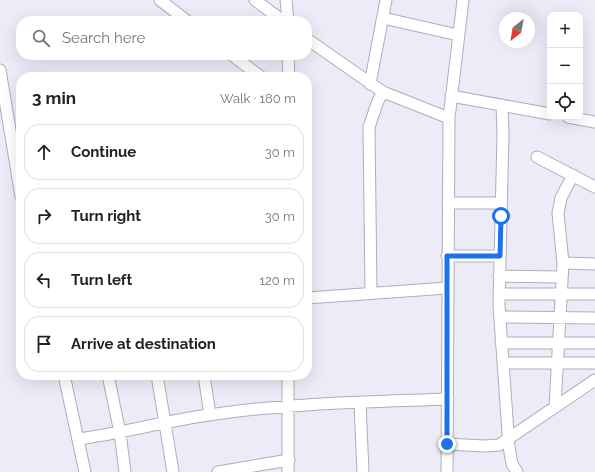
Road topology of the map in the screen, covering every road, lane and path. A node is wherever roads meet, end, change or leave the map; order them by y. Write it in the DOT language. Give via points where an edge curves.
graph roads {
  1 [pos="160,0"];
  2 [pos="255,0"];
  3 [pos="286,0"];
  4 [pos="386,0"];
  5 [pos="463,0"];
  6 [pos="181,16"];
  7 [pos="276,16"];
  8 [pos="288,16"];
  9 [pos="383,18"];
  10 [pos="458,35"];
  11 [pos="312,43"];
  12 [pos="238,60"];
  13 [pos="288,60"];
  14 [pos="0,70"];
  15 [pos="252,72"];
  16 [pos="289,72"];
  17 [pos="370,84"];
  18 [pos="383,92"];
  19 [pos="451,96"];
  20 [pos="502,105"];
  21 [pos="547,113"];
  22 [pos="449,118"];
  23 [pos="583,120"];
  24 [pos="595,122"];
  25 [pos="537,157"];
  26 [pos="16,166"];
  27 [pos="573,175"];
  28 [pos="595,187"];
  29 [pos="448,203"];
  30 [pos="501,203"];
  31 [pos="447,256"];
  32 [pos="500,256"];
  33 [pos="563,263"];
  34 [pos="595,264"];
  35 [pos="499,276"];
  36 [pos="562,277"];
  37 [pos="447,288"];
  38 [pos="371,292"];
  39 [pos="499,294"];
  40 [pos="562,294"];
  41 [pos="595,294"];
  42 [pos="312,298"];
  43 [pos="500,316"];
  44 [pos="560,318"];
  45 [pos="595,318"];
  46 [pos="559,342"];
  47 [pos="501,343"];
  48 [pos="595,343"];
  49 [pos="503,363"];
  50 [pos="595,363"];
  51 [pos="558,364"];
  52 [pos="65,380"];
  53 [pos="109,380"];
  54 [pos="158,380"];
  55 [pos="205,380"];
  56 [pos="288,380"];
  57 [pos="595,380"];
  58 [pos="448,398"];
  59 [pos="360,403"];
  60 [pos="288,407"];
  61 [pos="555,408"];
  62 [pos="210,414"];
  63 [pos="166,423"];
  64 [pos="120,433"];
  65 [pos="78,439"];
  66 [pos="508,440"];
  67 [pos="447,444"];
  68 [pos="289,460"];
  69 [pos="225,471"];
  70 [pos="85,472"];
  71 [pos="125,472"];
  72 [pos="173,472"];
  73 [pos="288,472"];
  74 [pos="363,472"];
  75 [pos="446,472"];
  76 [pos="517,472"];
  1 -- 6 [label="street"];
  2 -- 7 [label="street"];
  3 -- 8 [label="street"];
  4 -- 9 [label="street"];
  5 -- 10 [label="street"];
  9 -- 10 [label="street"];
  9 -- 17 [label="street"];
  10 -- 19 [label="street"];
  11 -- 17 [label="street"];
  12 -- 15 [label="street"];
  13 -- 16 [label="street"];
  14 -- 26 [label="street"];
  17 -- 18 [label="street"];
  18 -- 22 [label="street"];
  18 -- 38 [label="street" via="369,127"];
  19 -- 20 [label="street"];
  19 -- 22 [label="street"];
  20 -- 21 [label="street"];
  20 -- 30 [label="street"];
  22 -- 29 [label="street"];
  23 -- 24 [label="street"];
  25 -- 27 [label="street"];
  27 -- 28 [label="street"];
  27 -- 33 [label="street" via="559,208"];
  29 -- 30 [label="street"];
  29 -- 31 [label="street"];
  30 -- 32 [label="street"];
  31 -- 32 [label="street"];
  31 -- 37 [label="street"];
  32 -- 35 [label="street"];
  33 -- 34 [label="street"];
  33 -- 36 [label="street"];
  35 -- 36 [label="street"];
  35 -- 39 [label="street"];
  36 -- 40 [label="street"];
  37 -- 38 [label="street"];
  37 -- 58 [label="street"];
  38 -- 42 [label="street"];
  39 -- 40 [label="street"];
  39 -- 43 [label="street"];
  40 -- 41 [label="street"];
  40 -- 44 [label="street"];
  43 -- 44 [label="street"];
  43 -- 47 [label="street"];
  44 -- 45 [label="street"];
  44 -- 46 [label="street"];
  46 -- 47 [label="street"];
  46 -- 48 [label="street"];
  46 -- 51 [label="street"];
  47 -- 49 [label="street"];
  49 -- 51 [label="street"];
  49 -- 66 [label="street"];
  50 -- 51 [label="street"];
  51 -- 61 [label="street"];
  52 -- 65 [label="street"];
  53 -- 64 [label="street"];
  54 -- 63 [label="street"];
  55 -- 62 [label="street"];
  56 -- 60 [label="street"];
  57 -- 61 [label="street"];
  58 -- 59 [label="street"];
  58 -- 67 [label="street"];
  59 -- 60 [label="street"];
  59 -- 74 [label="street"];
  60 -- 62 [label="street"];
  60 -- 68 [label="street"];
  61 -- 66 [label="street"];
  62 -- 63 [label="street"];
  63 -- 64 [label="street"];
  63 -- 72 [label="street"];
  64 -- 65 [label="street"];
  64 -- 71 [label="street"];
  65 -- 70 [label="street"];
  66 -- 67 [label="street" via="499,445 484,446"];
  66 -- 76 [label="street" via="512,464"];
  67 -- 75 [label="street"];
  68 -- 69 [label="street"];
  68 -- 73 [label="street"];
}
